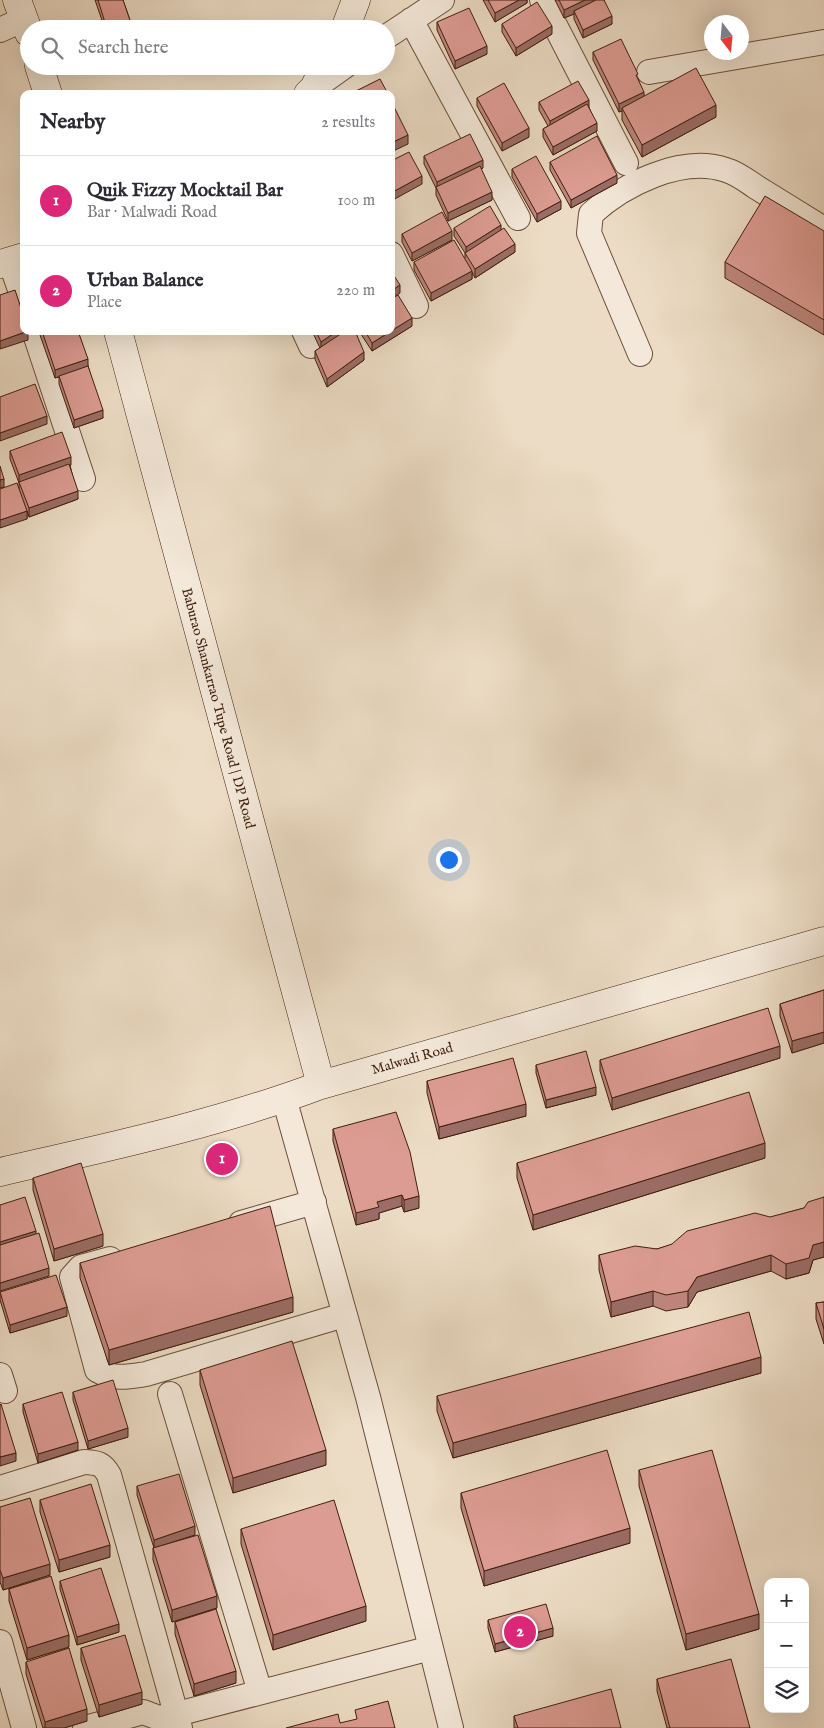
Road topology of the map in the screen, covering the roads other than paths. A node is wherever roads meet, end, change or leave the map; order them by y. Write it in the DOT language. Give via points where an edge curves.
graph roads {
  1 [pos="356,0"];
  2 [pos="442,0"];
  3 [pos="542,0"];
  4 [pos="348,20"];
  5 [pos="411,20"];
  6 [pos="395,31"];
  7 [pos="824,42"];
  8 [pos="650,72"];
  9 [pos="42,75"];
  10 [pos="331,75"];
  11 [pos="316,85"];
  12 [pos="47,90"];
  13 [pos="626,163"];
  14 [pos="518,218"];
  15 [pos="824,229"];
  16 [pos="11,261"];
  17 [pos="395,262"];
  18 [pos="20,289"];
  19 [pos="416,306"];
  20 [pos="35,335"];
  21 [pos="119,335"];
  22 [pos="640,354"];
  23 [pos="84,479"];
  24 [pos="824,941"];
  25 [pos="320,1085"];
  26 [pos="284,1098"];
  27 [pos="0,1172"];
  28 [pos="314,1202"];
  29 [pos="216,1230"];
  30 [pos="132,1253"];
  31 [pos="344,1315"];
  32 [pos="170,1394"];
  33 [pos="0,1488"];
  34 [pos="0,1642"];
  35 [pos="431,1648"];
  36 [pos="260,1692"];
  37 [pos="167,1722"];
  38 [pos="24,1728"];
  39 [pos="85,1728"];
  40 [pos="451,1728"];
  1 -- 4 [label="street"];
  2 -- 5 [label="street"];
  3 -- 13 [label="street"];
  5 -- 6 [label="street"];
  5 -- 14 [label="street"];
  7 -- 8 [label="street"];
  9 -- 12 [label="street"];
  10 -- 11 [label="street"];
  15 -- 22 [label="street" via="728,170 707,165 682,167 644,180 604,202 591,214 589,233"];
  16 -- 18 [label="street"];
  17 -- 19 [label="street"];
  20 -- 23 [label="street"];
  21 -- 25 [label="street, Baburao Shankarrao Tupe Road | DP Road"];
  24 -- 25 [label="street, Malwadi Road"];
  25 -- 26 [label="street, Malwadi Road"];
  26 -- 27 [label="street, Malwadi Road" via="150,1137"];
  26 -- 28 [label="street"];
  28 -- 29 [label="street"];
  28 -- 31 [label="street"];
  30 -- 31 [label="street" via="81,1268 72,1277 97,1370 106,1375 122,1378 146,1374"];
  31 -- 35 [label="street"];
  32 -- 36 [label="street"];
  33 -- 37 [label="street" via="84,1462 104,1467 109,1475"];
  34 -- 38 [label="street"];
  35 -- 36 [label="street"];
  35 -- 40 [label="street"];
  36 -- 37 [label="street"];
  37 -- 39 [label="street" via="143,1712"];
}
